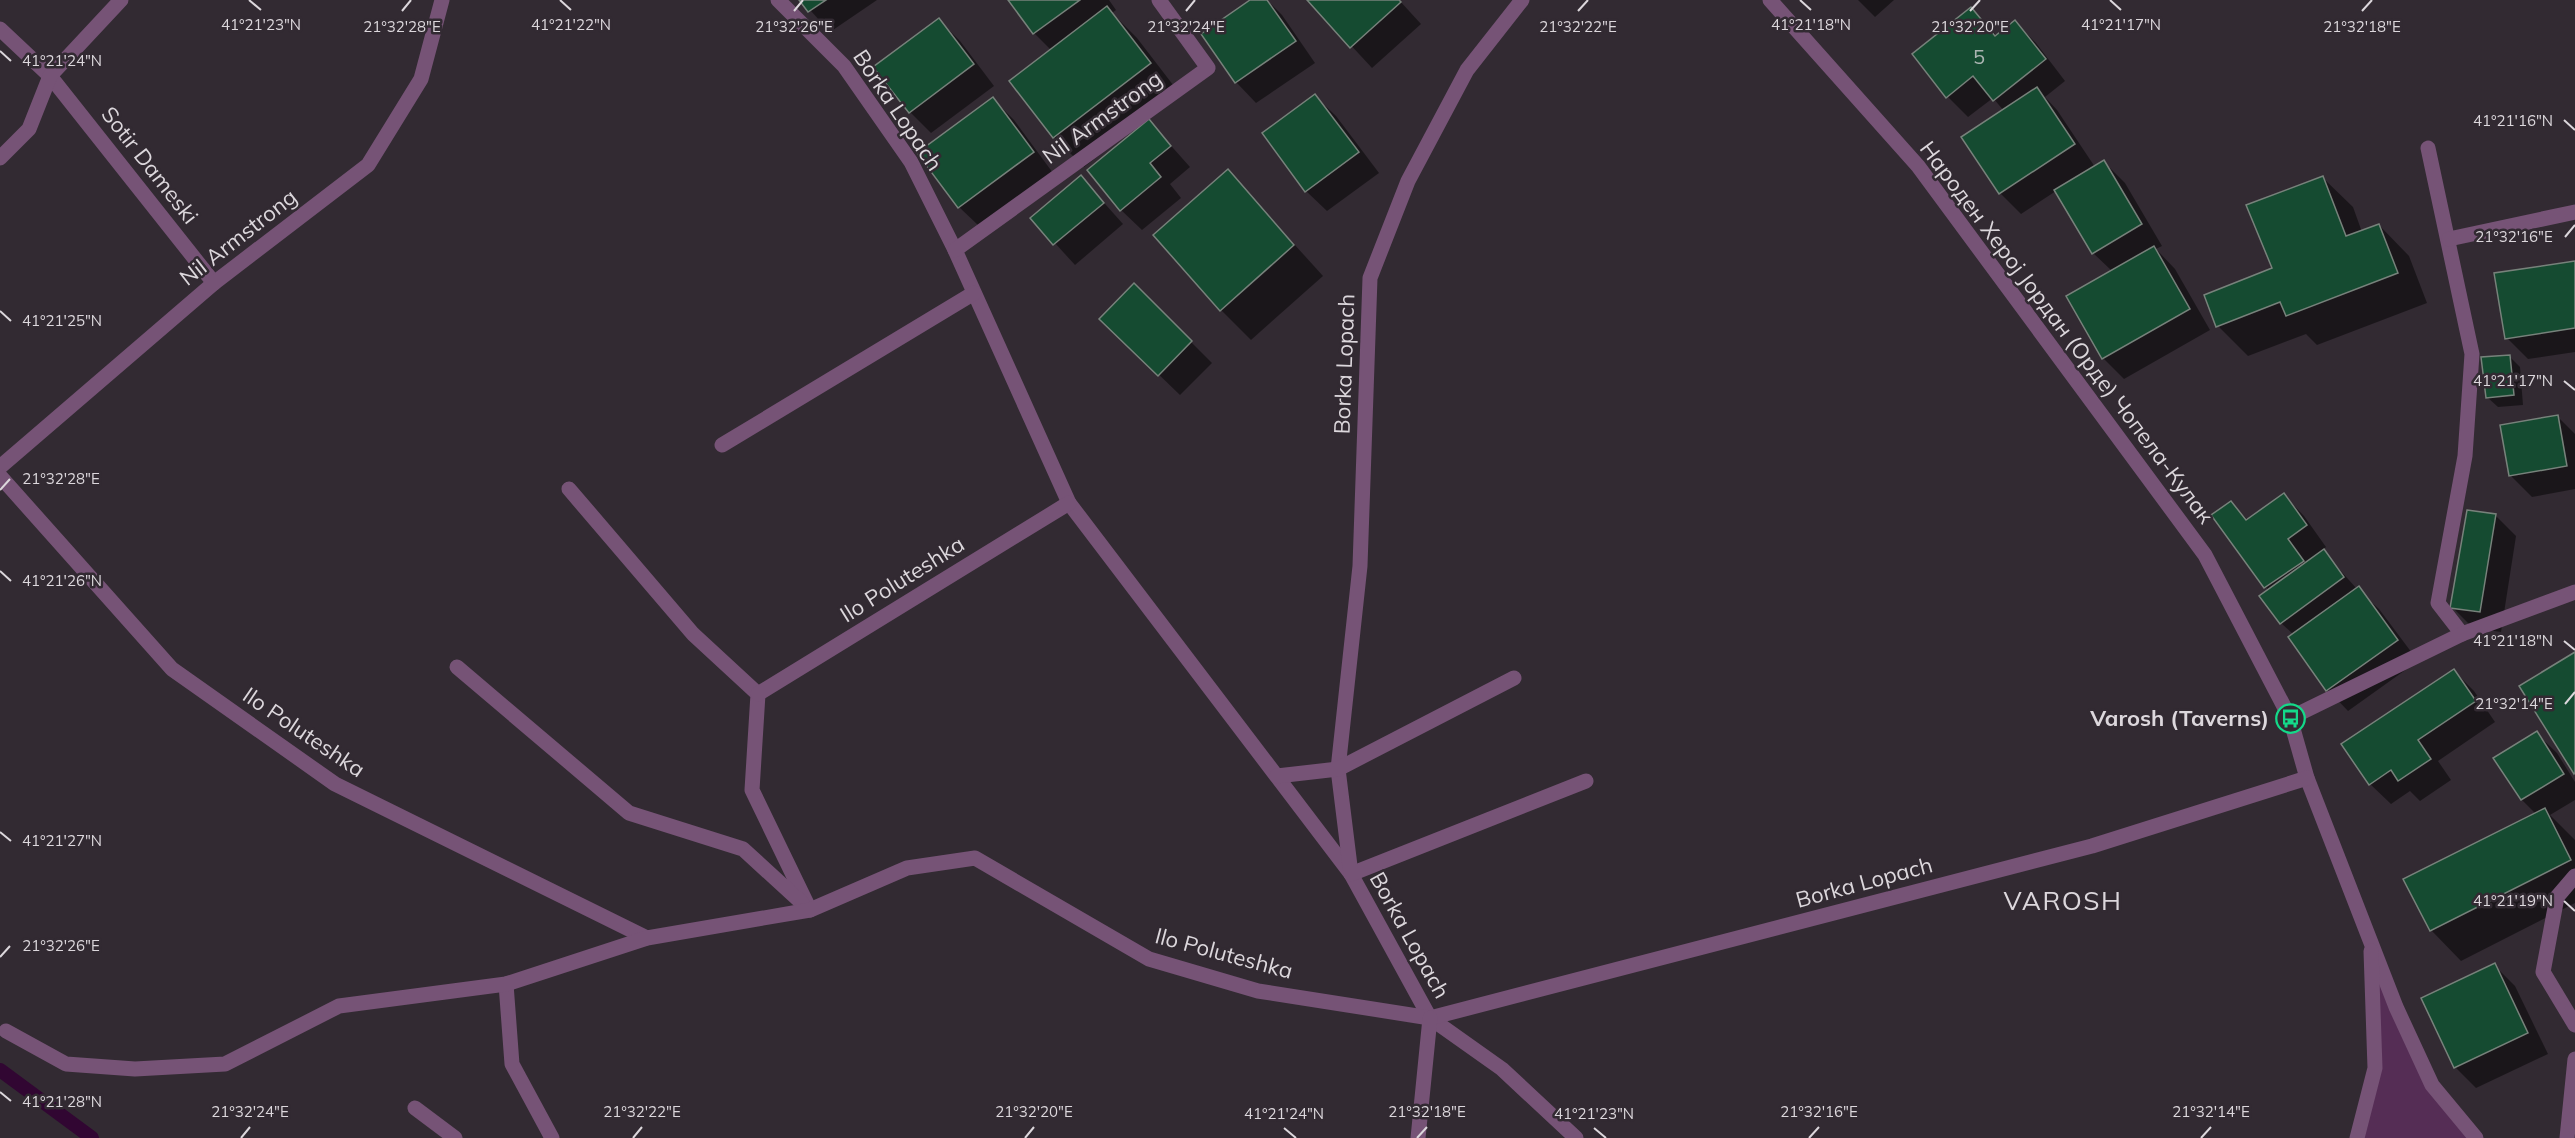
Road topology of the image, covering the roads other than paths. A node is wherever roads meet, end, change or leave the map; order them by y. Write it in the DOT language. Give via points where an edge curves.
graph roads {
  1 [pos="121,0"];
  2 [pos="442,0"];
  3 [pos="778,0"];
  4 [pos="1159,0"];
  5 [pos="1522,0"];
  6 [pos="1770,0"];
  7 [pos="0,29"];
  8 [pos="50,75"];
  9 [pos="2428,148"];
  10 [pos="0,158"];
  11 [pos="2575,212"];
  12 [pos="2449,239"];
  13 [pos="955,250"];
  14 [pos="214,283"];
  15 [pos="975,293"];
  16 [pos="722,445"];
  17 [pos="0,466"];
  18 [pos="0,476"];
  19 [pos="569,489"];
  20 [pos="1069,503"];
  21 [pos="2575,592"];
  22 [pos="2462,634"];
  23 [pos="457,667"];
  24 [pos="1514,678"];
  25 [pos="758,694"];
  26 [pos="2290,718"];
  27 [pos="1338,769"];
  28 [pos="1277,776"];
  29 [pos="2307,778"];
  30 [pos="1586,781"];
  31 [pos="1351,874"];
  32 [pos="2575,876"];
  33 [pos="810,910"];
  34 [pos="2371,938"];
  35 [pos="646,939"];
  36 [pos="506,984"];
  37 [pos="1430,1018"];
  38 [pos="2575,1025"];
  39 [pos="6,1031"];
  40 [pos="2575,1059"];
  41 [pos="415,1108"];
  42 [pos="455,1138"];
  43 [pos="552,1138"];
  44 [pos="1418,1138"];
  45 [pos="1576,1138"];
  46 [pos="2357,1138"];
  47 [pos="2476,1138"];
  48 [pos="2567,1138"];
  1 -- 8 [label="street"];
  2 -- 14 [label="street, Nil Armstrong" via="421,79 368,165"];
  3 -- 13 [label="street, Borka Lopach" via="844,66 911,162"];
  4 -- 13 [label="street, Nil Armstrong" via="1208,68"];
  5 -- 27 [label="street, Borka Lopach" via="1467,70 1408,181 1371,278 1360,566"];
  6 -- 26 [label="street, Народен Херој Јордан (Орде) Чопела-Кулак" via="1918,166 2205,555"];
  7 -- 8 [label="street, Sotir Dameski"];
  8 -- 10 [label="street" via="29,129"];
  8 -- 14 [label="street, Sotir Dameski"];
  9 -- 12 [label="street"];
  11 -- 12 [label="street"];
  12 -- 22 [label="street" via="2472,354 2465,456 2438,603"];
  13 -- 15 [label="street, Borka Lopach"];
  14 -- 17 [label="street, Nil Armstrong"];
  15 -- 16 [label="street"];
  15 -- 20 [label="street, Borka Lopach"];
  18 -- 35 [label="street, Ilo Poluteshka" via="172,669 335,784"];
  19 -- 25 [label="street" via="693,634"];
  20 -- 25 [label="street, Ilo Poluteshka"];
  20 -- 28 [label="street, Borka Lopach"];
  21 -- 22 [label="street"];
  22 -- 26 [label="street"];
  23 -- 33 [label="street" via="629,813 743,849"];
  24 -- 27 [label="street"];
  25 -- 33 [label="street" via="752,790"];
  26 -- 29 [label="street, Народен Херој Јордан (Орде) Чопела-Кулак"];
  27 -- 28 [label="street"];
  27 -- 31 [label="street, Borka Lopach"];
  28 -- 31 [label="street, Borka Lopach"];
  29 -- 34 [label="street, Народен Херој Јордан (Орде) Чопела-Кулак"];
  29 -- 37 [label="street, Borka Lopach" via="2092,846"];
  30 -- 31 [label="street, Borka Lopach"];
  31 -- 37 [label="street, Borka Lopach"];
  32 -- 38 [label="street" via="2556,897 2543,972"];
  33 -- 35 [label="street, Ilo Poluteshka"];
  33 -- 37 [label="street, Ilo Poluteshka" via="907,868 975,858 1149,959 1258,991"];
  34 -- 46 [label="street" via="2375,1068"];
  34 -- 47 [label="street, Народен Херој Јордан (Орде) Чопела-Кулак" via="2396,1007 2433,1085"];
  35 -- 36 [label="street, Ilo Poluteshka"];
  36 -- 39 [label="street, Ilo Poluteshka" via="339,1006 225,1064 135,1069 66,1064"];
  36 -- 43 [label="street" via="512,1064"];
  37 -- 44 [label="street"];
  37 -- 45 [label="street, Borka Lopach" via="1502,1069"];
  40 -- 48 [label="street"];
  41 -- 42 [label="street"];
}
